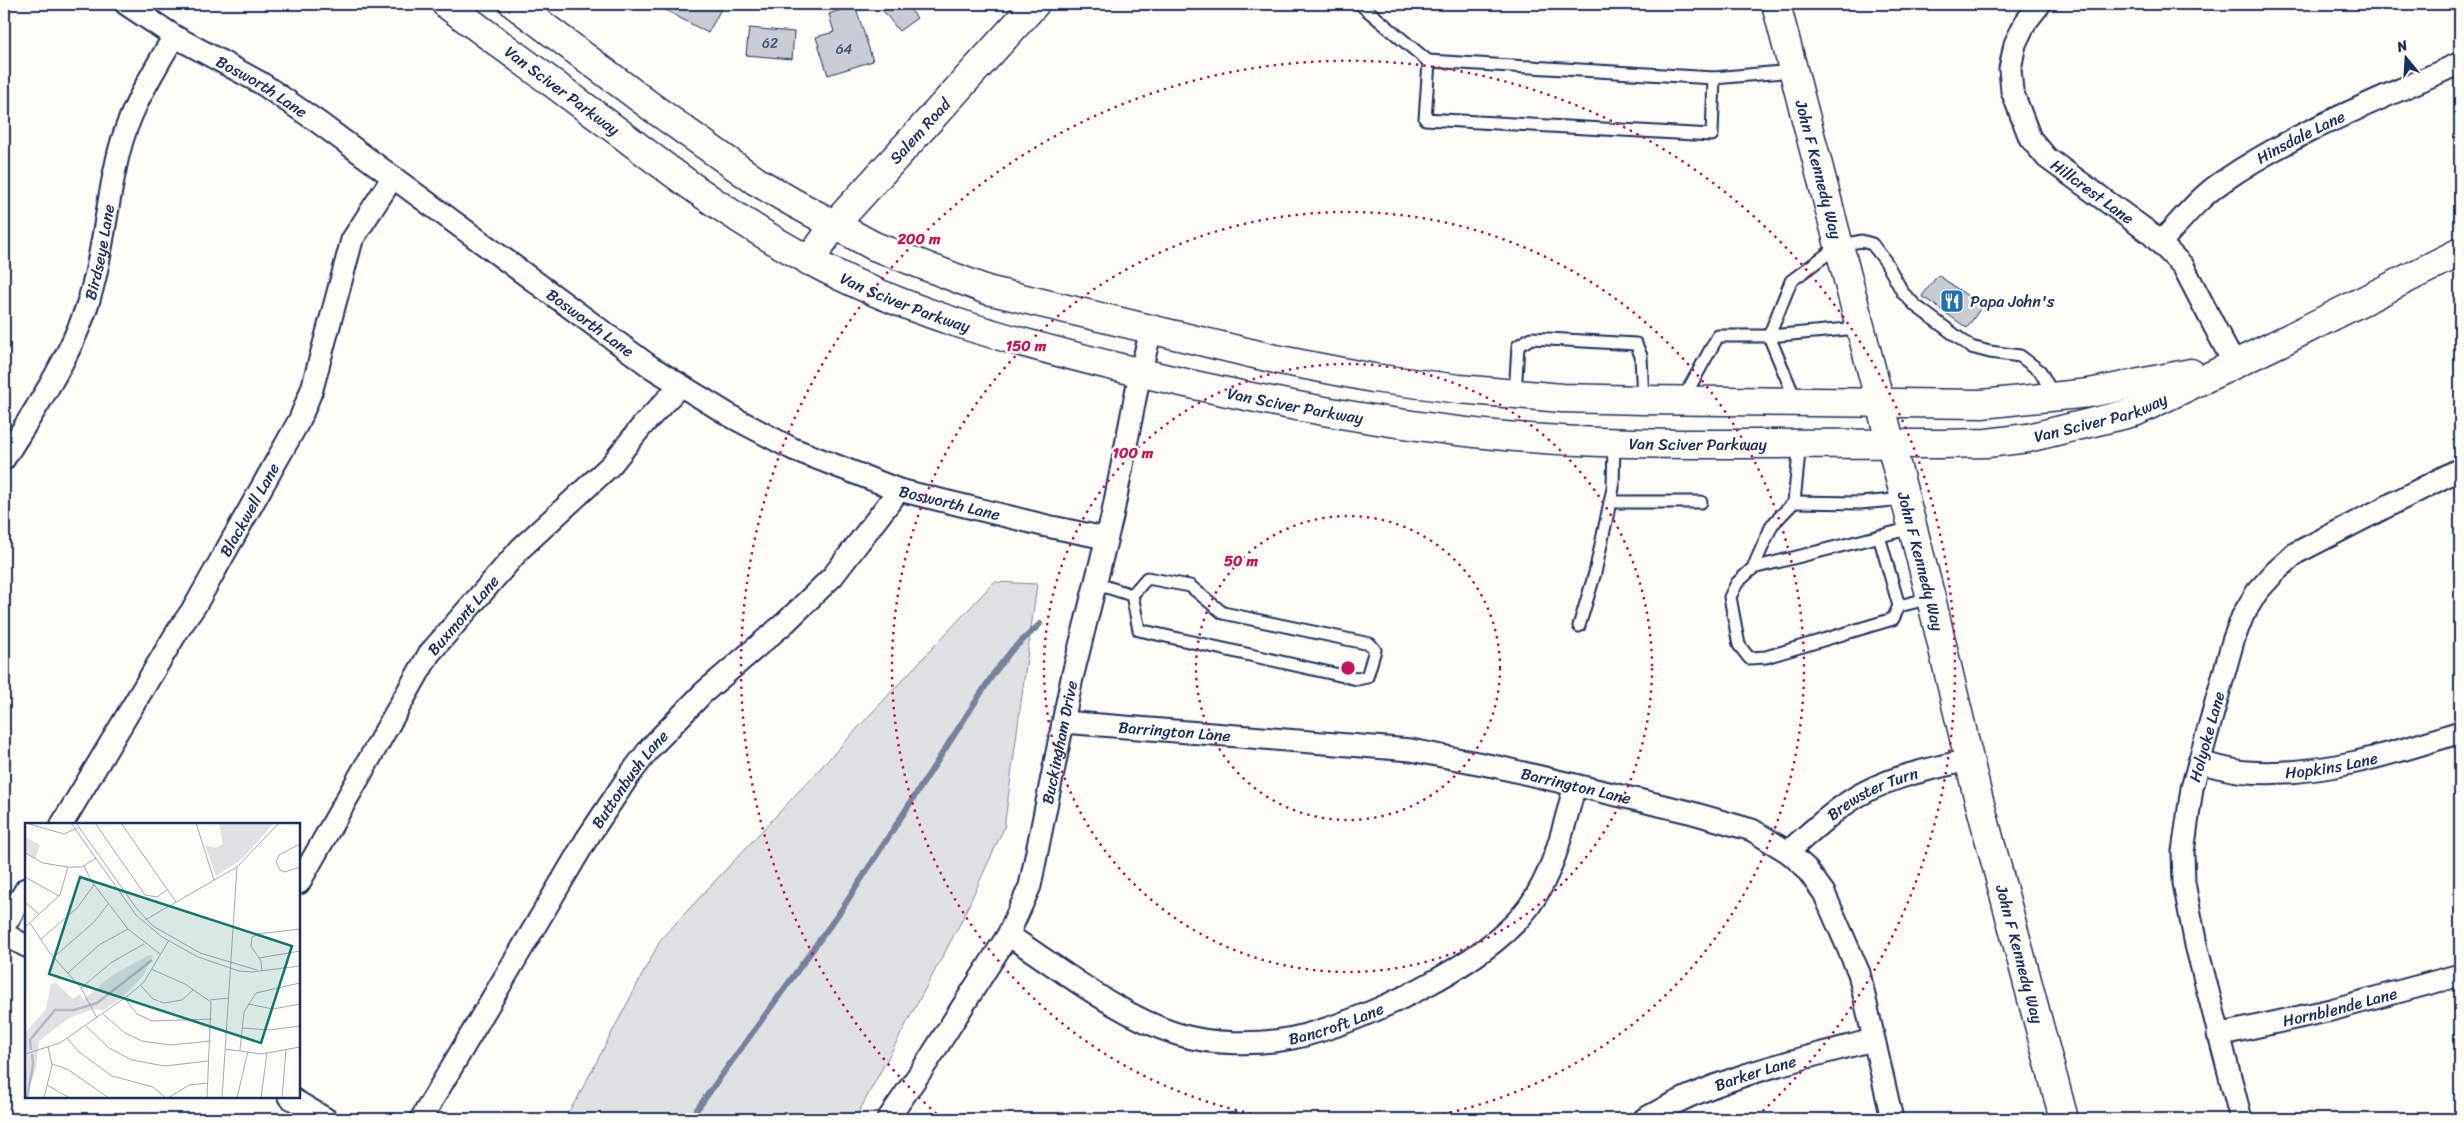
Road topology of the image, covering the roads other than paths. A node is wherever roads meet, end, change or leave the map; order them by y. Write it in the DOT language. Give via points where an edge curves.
graph roads {
  1 [pos="126,4"];
  2 [pos="446,4"];
  3 [pos="514,4"];
  4 [pos="1035,4"];
  5 [pos="1360,4"];
  6 [pos="1776,4"];
  7 [pos="2040,4"];
  8 [pos="174,36"];
  9 [pos="1428,61"];
  10 [pos="2460,63"];
  11 [pos="1793,71"];
  12 [pos="1714,78"];
  13 [pos="394,177"];
  14 [pos="835,224"];
  15 [pos="2160,243"];
  16 [pos="1838,246"];
  17 [pos="2460,252"];
  18 [pos="809,261"];
  19 [pos="1859,328"];
  20 [pos="1151,331"];
  21 [pos="1769,336"];
  22 [pos="2234,364"];
  23 [pos="1140,373"];
  24 [pos="680,387"];
  25 [pos="1515,394"];
  26 [pos="2055,398"];
  27 [pos="1643,400"];
  28 [pos="1682,401"];
  29 [pos="1797,402"];
  30 [pos="1878,403"];
  31 [pos="1614,442"];
  32 [pos="1800,443"];
  33 [pos="1890,443"];
  34 [pos="4,459"];
  35 [pos="2460,468"];
  36 [pos="899,490"];
  37 [pos="1905,499"];
  38 [pos="1610,502"];
  39 [pos="1701,502"];
  40 [pos="1794,502"];
  41 [pos="1912,528"];
  42 [pos="1879,536"];
  43 [pos="1105,538"];
  44 [pos="1753,568"];
  45 [pos="1094,583"];
  46 [pos="1132,596"];
  47 [pos="1931,598"];
  48 [pos="1899,606"];
  49 [pos="1579,626"];
  50 [pos="1064,722"];
  51 [pos="2460,732"];
  52 [pos="1970,760"];
  53 [pos="2199,762"];
  54 [pos="1575,785"];
  55 [pos="63,823"];
  56 [pos="1788,852"];
  57 [pos="300,880"];
  58 [pos="25,891"];
  59 [pos="4,926"];
  60 [pos="4,934"];
  61 [pos="1008,935"];
  62 [pos="25,945"];
  63 [pos="2460,975"];
  64 [pos="2218,1035"];
  65 [pos="1873,1040"];
  66 [pos="291,1098"];
  67 [pos="326,1119"];
  68 [pos="421,1119"];
  69 [pos="888,1119"];
  70 [pos="1644,1119"];
  71 [pos="1892,1119"];
  72 [pos="2064,1119"];
  73 [pos="2240,1119"];
  1 -- 8 [label="street, Bosworth Lane"];
  2 -- 18 [label="street, Van Sciver Parkway" via="715,203"];
  3 -- 14 [label="street, Van Sciver Parkway" via="749,176"];
  4 -- 14 [label="street, Salem Road"];
  5 -- 9 [label="lane"];
  6 -- 11 [label="street, John F Kennedy Way"];
  7 -- 15 [label="street, Hillcrest Lane" via="2025,23 2015,44 2010,70 2012,91 2030,138 2046,158"];
  8 -- 13 [label="street, Bosworth Lane" via="261,83"];
  8 -- 34 [label="street, Birdseye Lane" via="127,126 119,151 95,275 75,338"];
  9 -- 12 [label="lane"];
  9 -- 12 [label="lane" via="1425,119 1712,135"];
  10 -- 15 [label="street, Hinsdale Lane" via="2321,126 2262,157 2206,195"];
  11 -- 12 [label="lane"];
  11 -- 16 [label="street, John F Kennedy Way"];
  13 -- 24 [label="street, Bosworth Lane"];
  13 -- 55 [label="street, Blackwell Lane" via="352,240 312,389 300,418 195,606"];
  14 -- 18 [label="street, Salem Road"];
  14 -- 20 [label="street, Van Sciver Parkway" via="874,246 988,290"];
  15 -- 22 [label="street, Hillcrest Lane" via="2183,266"];
  16 -- 19 [label="street, John F Kennedy Way"];
  16 -- 21 [label="lane" via="1792,281"];
  16 -- 26 [label="lane" via="1861,241 1872,244 1903,293 1916,306 1970,347 2020,356 2040,371"];
  17 -- 22 [label="street, Van Sciver Parkway"];
  18 -- 23 [label="street, Van Sciver Parkway" via="923,313 991,335"];
  19 -- 21 [label="lane"];
  19 -- 30 [label="street, John F Kennedy Way"];
  20 -- 23 [label="street, Buckingham Drive"];
  20 -- 25 [label="street, Van Sciver Parkway" via="1374,378"];
  21 -- 28 [label="lane" via="1718,336"];
  21 -- 29 [label="lane"];
  22 -- 26 [label="street, Van Sciver Parkway" via="2133,386"];
  22 -- 33 [label="street, Van Sciver Parkway" via="2135,412 2086,425 2028,438 1987,442"];
  23 -- 31 [label="street, Van Sciver Parkway" via="1323,412 1413,426"];
  23 -- 43 [label="street, Buckingham Drive"];
  24 -- 36 [label="street, Bosworth Lane" via="793,449"];
  24 -- 57 [label="street, Buxmont Lane" via="600,475 521,548 429,654"];
  25 -- 27 [label="street, Van Sciver Parkway"];
  25 -- 27 [label="lane" via="1518,346 1531,338 1636,344 1641,356"];
  26 -- 30 [label="street, Van Sciver Parkway" via="1982,404"];
  27 -- 28 [label="street, Van Sciver Parkway"];
  28 -- 29 [label="street, Van Sciver Parkway"];
  29 -- 30 [label="street, Van Sciver Parkway"];
  30 -- 33 [label="street, John F Kennedy Way"];
  31 -- 32 [label="street, Van Sciver Parkway"];
  31 -- 38 [label="lane"];
  32 -- 33 [label="street, Van Sciver Parkway"];
  32 -- 40 [label="lane"];
  33 -- 37 [label="street, John F Kennedy Way"];
  35 -- 53 [label="street, Holyoke Lane" via="2296,553 2256,592 2233,641"];
  36 -- 43 [label="street, Bosworth Lane"];
  36 -- 68 [label="street, Buttonbush Lane" via="834,576 703,693 651,747 628,777 586,840"];
  37 -- 40 [label="lane" via="1860,503"];
  37 -- 41 [label="street, John F Kennedy Way"];
  38 -- 39 [label="lane"];
  38 -- 49 [label="lane" via="1595,574"];
  40 -- 44 [label="lane" via="1772,525"];
  41 -- 42 [label="lane"];
  41 -- 47 [label="street, John F Kennedy Way"];
  42 -- 44 [label="lane"];
  42 -- 48 [label="lane"];
  43 -- 45 [label="street, Buckingham Drive"];
  44 -- 48 [label="lane" via="1737,583 1730,597 1740,645 1749,658 1766,657 1893,619"];
  45 -- 46 [label="lane"];
  45 -- 50 [label="street, Buckingham Drive"];
  46 -- 46 [label="lane" via="1139,630 1357,679 1368,678 1375,650 1370,644 1223,613 1190,586 1147,578"];
  47 -- 48 [label="lane"];
  47 -- 52 [label="street, John F Kennedy Way"];
  50 -- 54 [label="street, Barrington Lane" via="1411,750"];
  50 -- 61 [label="street, Buckingham Drive" via="1030,886"];
  51 -- 53 [label="street, Hopkins Lane" via="2385,755 2296,772 2246,772"];
  52 -- 56 [label="street, Brewster Turn" via="1933,768 1863,794"];
  52 -- 72 [label="street, John F Kennedy Way"];
  53 -- 64 [label="street, Holyoke Lane" via="2186,821 2184,883"];
  54 -- 56 [label="street, Barrington Lane" via="1752,830"];
  54 -- 61 [label="street, Bancroft Lane" via="1542,887 1527,909 1493,943 1407,996 1314,1032 1291,1038 1238,1043 1178,1035 1149,1024"];
  56 -- 65 [label="street, Barrington Lane" via="1805,867 1824,893 1859,973"];
  58 -- 59 [label="street"];
  60 -- 62 [label="street"];
  61 -- 69 [label="street, Buckingham Drive"];
  63 -- 64 [label="street, Hornblende Lane" via="2331,1010"];
  64 -- 73 [label="street, Holyoke Lane"];
  65 -- 70 [label="street, Barker Lane" via="1746,1073 1684,1098"];
  65 -- 71 [label="street, Barrington Lane"];
  66 -- 67 [label="street"];
}
